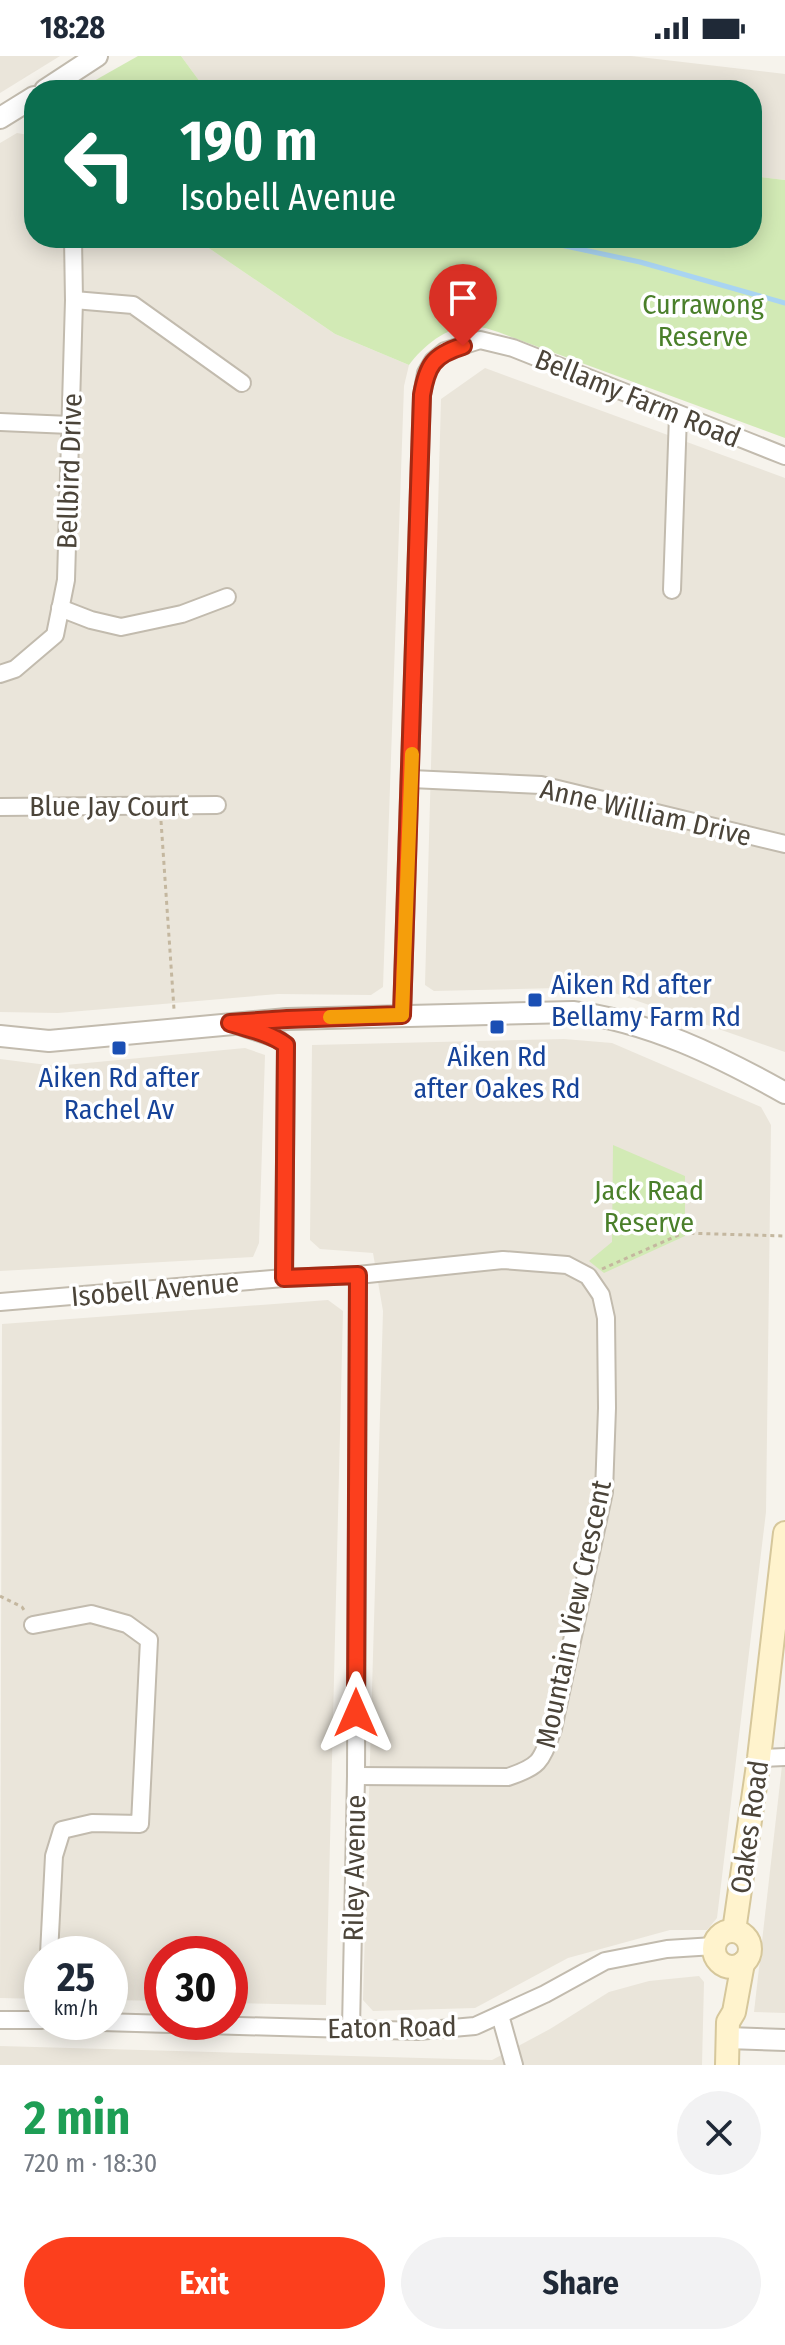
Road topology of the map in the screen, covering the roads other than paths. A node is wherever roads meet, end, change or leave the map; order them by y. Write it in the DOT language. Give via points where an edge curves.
graph roads {
  1 [pos="97,56"];
  2 [pos="60,80"];
  3 [pos="24,104"];
  4 [pos="0,118"];
  5 [pos="73,248"];
  6 [pos="74,300"];
  7 [pos="242,383"];
  8 [pos="678,415"];
  9 [pos="0,422"];
  10 [pos="70,425"];
  11 [pos="785,456"];
  12 [pos="672,590"];
  13 [pos="227,597"];
  14 [pos="60,608"];
  15 [pos="0,674"];
  16 [pos="411,779"];
  17 [pos="217,805"];
  18 [pos="0,807"];
  19 [pos="785,844"];
  20 [pos="402,1015"];
  21 [pos="230,1023"];
  22 [pos="0,1036"];
  23 [pos="785,1093"];
  24 [pos="358,1275"];
  25 [pos="284,1278"];
  26 [pos="0,1302"];
  27 [pos="785,1533"];
  28 [pos="33,1625"];
  29 [pos="785,1757"];
  30 [pos="759,1758"];
  31 [pos="356,1776"];
  32 [pos="734,1931"];
  33 [pos="50,1936"];
  34 [pos="717,1954"];
  35 [pos="743,1963"];
  36 [pos="500,2015"];
  37 [pos="0,2020"];
  38 [pos="24,2020"];
  39 [pos="128,2023"];
  40 [pos="351,2029"];
  41 [pos="728,2030"];
  42 [pos="785,2040"];
  43 [pos="514,2065"];
  44 [pos="727,2065"];
  1 -- 2 [label="street"];
  3 -- 4 [label="street"];
  5 -- 6 [label="street, Bellbird Drive"];
  6 -- 7 [label="street" via="133,305"];
  6 -- 10 [label="street, Bellbird Drive"];
  8 -- 11 [label="street, Bellamy Farm Road"];
  8 -- 12 [label="street"];
  8 -- 16 [label="street, Bellamy Farm Road" via="513,348 480,340 445,351 433,361 422,395"];
  9 -- 10 [label="street"];
  10 -- 14 [label="street, Bellbird Drive" via="66,580"];
  13 -- 14 [label="street" via="182,614 121,627"];
  14 -- 15 [label="street, Bellbird Drive" via="55,635 15,669"];
  16 -- 19 [label="street, Anne William Drive" via="541,785"];
  16 -- 20 [label="street, Bellamy Farm Road"];
  17 -- 18 [label="street, Blue Jay Court"];
  20 -- 21 [label="street"];
  20 -- 23 [label="street" via="573,1012 609,1017 650,1029"];
  21 -- 22 [label="street" via="49,1041"];
  21 -- 25 [label="street" via="286,1045"];
  24 -- 25 [label="street, Isobell Avenue"];
  24 -- 31 [label="street, Riley Avenue"];
  24 -- 31 [label="street, Mountain View Crescent" via="503,1260 567,1265 588,1276 601,1295 606,1318 607,1408 604,1492 542,1759 508,1777"];
  25 -- 26 [label="street, Isobell Avenue"];
  27 -- 30 [label="main road, Oakes Road"];
  28 -- 33 [label="street" via="91,1614 127,1624 149,1640 140,1824 92,1823 62,1830 54,1856"];
  29 -- 30 [label="street"];
  30 -- 32 [label="main road, Oakes Road"];
  31 -- 40 [label="street, Riley Avenue"];
  32 -- 34 [label="main road" via="719,1936"];
  32 -- 35 [label="main road" via="748,1942"];
  34 -- 35 [label="main road" via="731,1967"];
  34 -- 36 [label="street, Eaton Road" via="667,1949 605,1961"];
  34 -- 41 [label="main road"];
  35 -- 41 [label="main road"];
  36 -- 40 [label="street, Eaton Road" via="475,2026"];
  36 -- 43 [label="street"];
  37 -- 38 [label="street"];
  39 -- 40 [label="street, Eaton Road"];
  41 -- 42 [label="street"];
  41 -- 44 [label="main road"];
}
